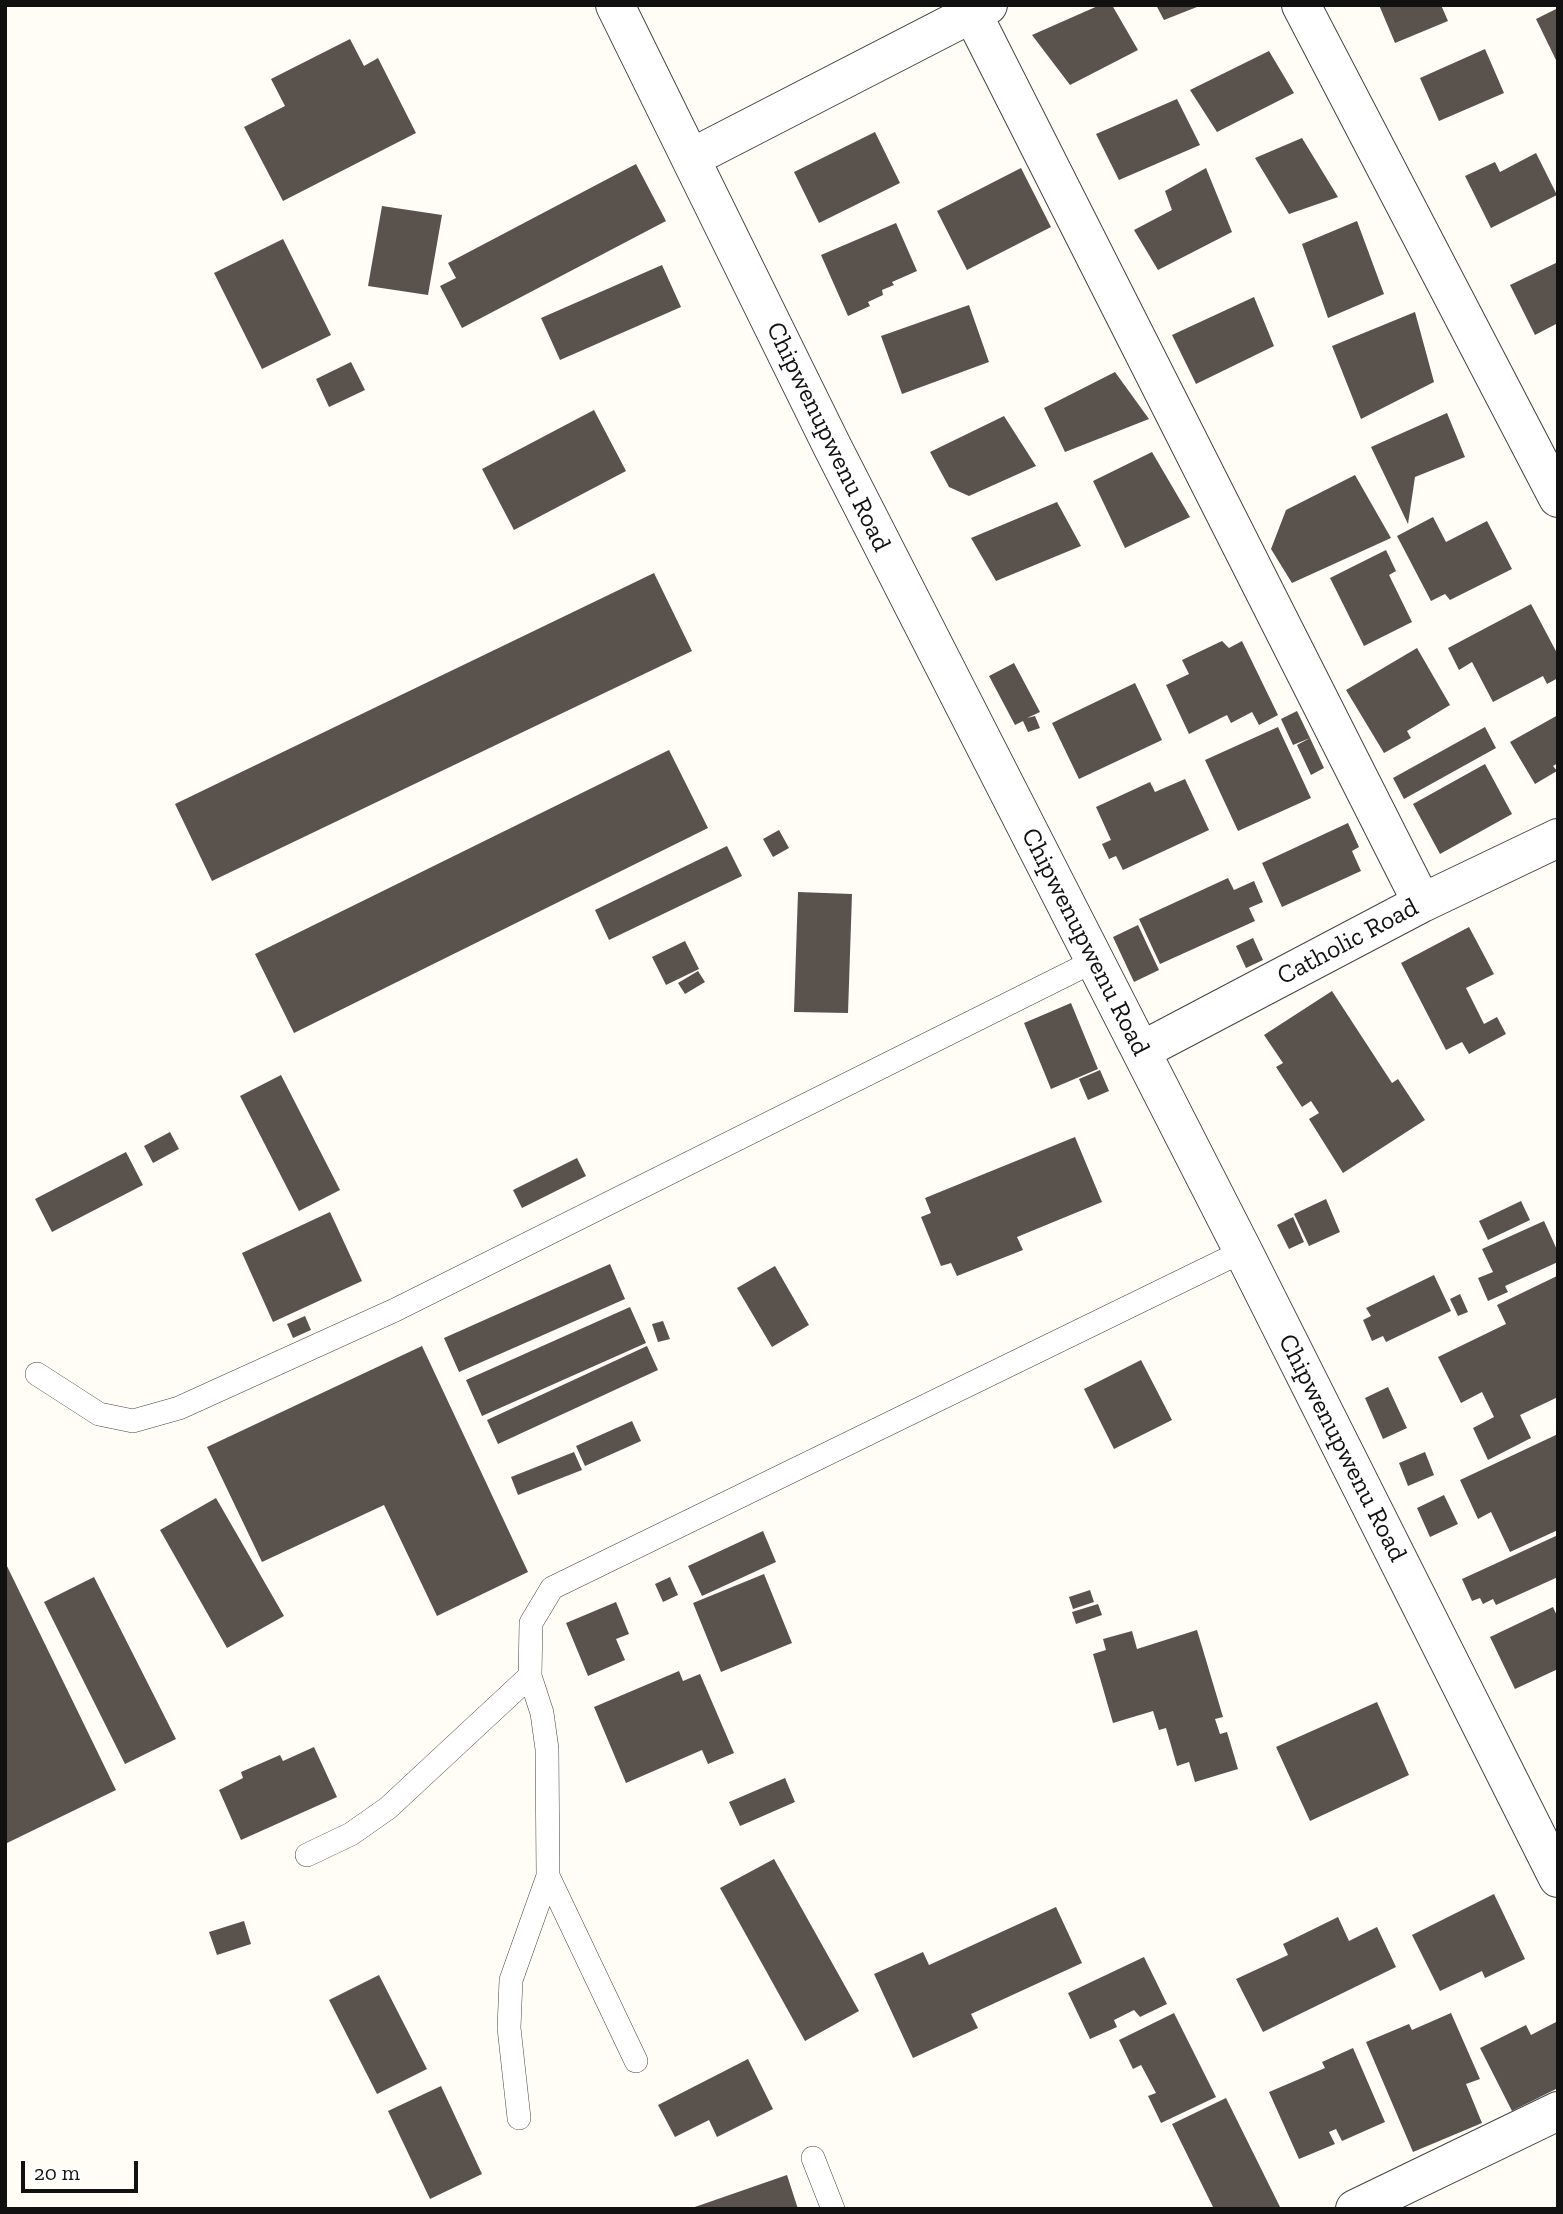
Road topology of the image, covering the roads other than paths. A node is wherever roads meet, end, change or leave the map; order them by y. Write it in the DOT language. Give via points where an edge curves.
graph roads {
  1 [pos="615,5"];
  2 [pos="1301,5"];
  3 [pos="976,8"];
  4 [pos="691,158"];
  5 [pos="1558,498"];
  6 [pos="1558,838"];
  7 [pos="1422,904"];
  8 [pos="1094,961"];
  9 [pos="1141,1051"];
  10 [pos="1243,1251"];
  11 [pos="37,1374"];
  12 [pos="530,1676"];
  13 [pos="307,1855"];
  14 [pos="548,1876"];
  15 [pos="1558,1878"];
  16 [pos="636,2061"];
  17 [pos="1558,2111"];
  18 [pos="519,2118"];
  19 [pos="813,2158"];
  20 [pos="833,2209"];
  21 [pos="1355,2209"];
  1 -- 4 [label="street, Chipwenupwenu Road"];
  2 -- 5 [label="street"];
  3 -- 4 [label="street"];
  3 -- 7 [label="street"];
  4 -- 8 [label="street, Chipwenupwenu Road" via="838,459"];
  6 -- 7 [label="street, Catholic Road"];
  7 -- 9 [label="street, Catholic Road"];
  8 -- 9 [label="street, Chipwenupwenu Road"];
  8 -- 11 [label="lane" via="395,1310 179,1408 133,1421 99,1414"];
  9 -- 10 [label="street, Chipwenupwenu Road"];
  10 -- 12 [label="lane" via="552,1588 531,1623"];
  10 -- 15 [label="street, Chipwenupwenu Road"];
  12 -- 13 [label="lane" via="388,1808 351,1834"];
  12 -- 14 [label="lane" via="547,1749"];
  14 -- 16 [label="lane"];
  14 -- 18 [label="lane" via="511,1980 509,2028"];
  17 -- 21 [label="street"];
  19 -- 20 [label="lane"];
}
